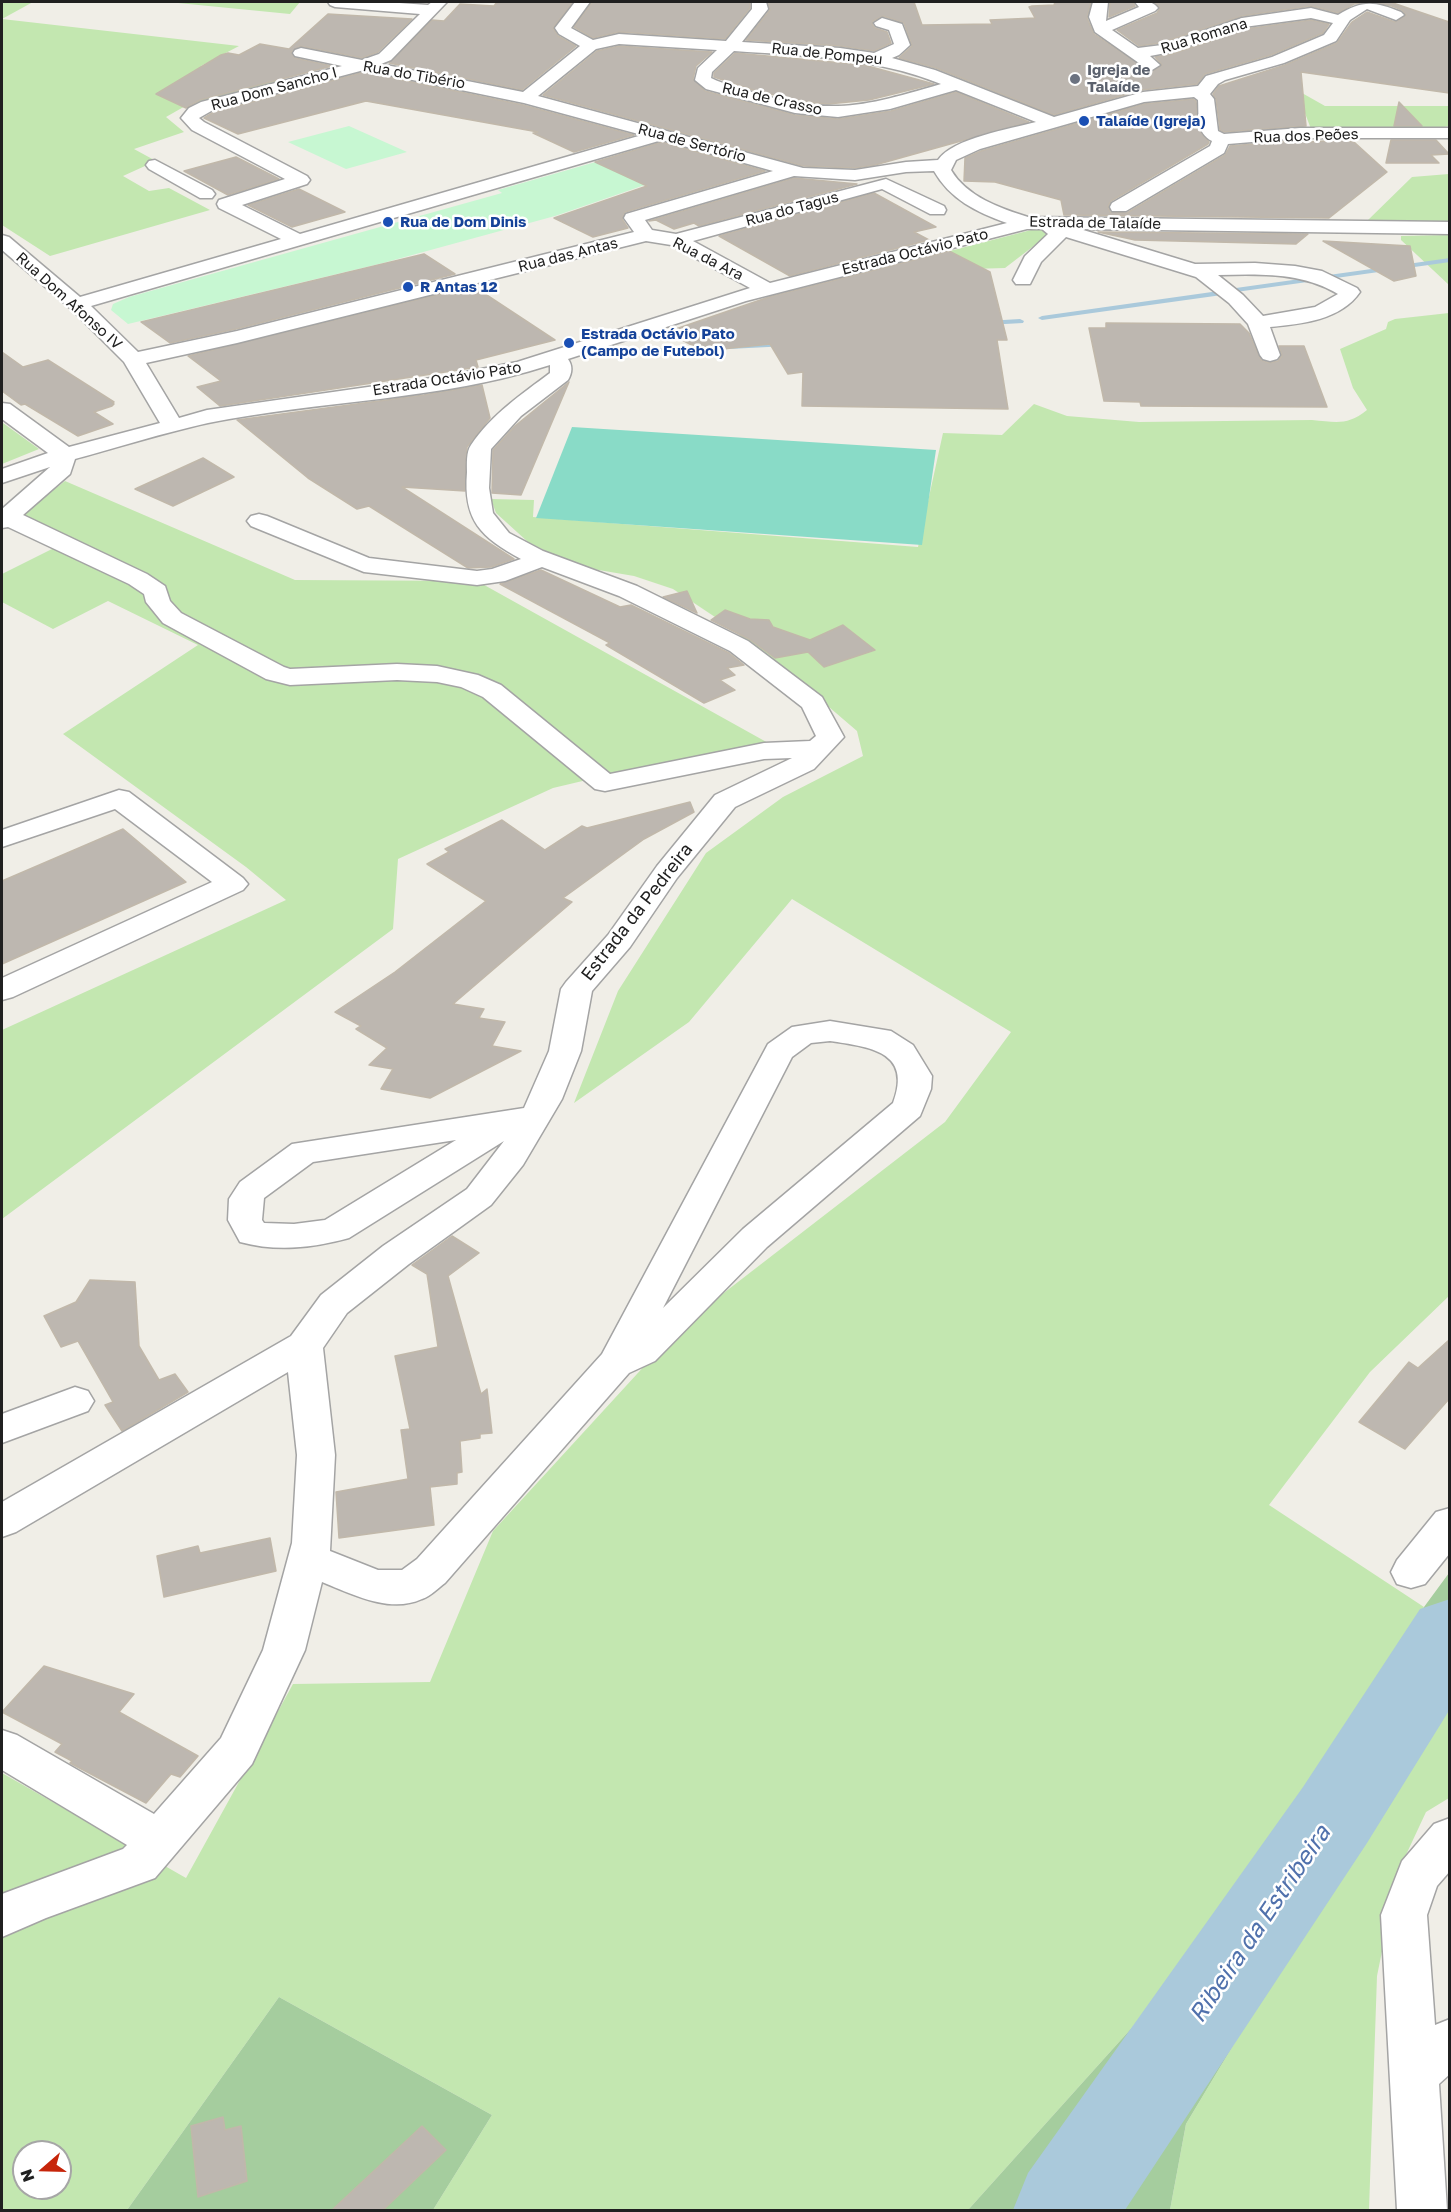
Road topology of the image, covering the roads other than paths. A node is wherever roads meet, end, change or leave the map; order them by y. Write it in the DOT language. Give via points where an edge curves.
graph roads {
  1 [pos="335,2"];
  2 [pos="582,2"];
  3 [pos="759,2"];
  4 [pos="1141,2"];
  5 [pos="1365,2"];
  6 [pos="1099,5"];
  7 [pos="437,6"];
  8 [pos="1244,9"];
  9 [pos="1396,15"];
  10 [pos="1263,20"];
  11 [pos="1343,21"];
  12 [pos="882,22"];
  13 [pos="1101,29"];
  14 [pos="591,45"];
  15 [pos="730,46"];
  16 [pos="301,53"];
  17 [pos="1134,53"];
  18 [pos="876,58"];
  19 [pos="362,66"];
  20 [pos="1164,82"];
  21 [pos="957,84"];
  22 [pos="1197,90"];
  23 [pos="1143,97"];
  24 [pos="526,98"];
  25 [pos="1052,122"];
  26 [pos="1449,134"];
  27 [pos="661,135"];
  28 [pos="1221,139"];
  29 [pos="155,165"];
  30 [pos="943,165"];
  31 [pos="792,171"];
  32 [pos="285,172"];
  33 [pos="865,174"];
  34 [pos="886,184"];
  35 [pos="206,194"];
  36 [pos="226,204"];
  37 [pos="1119,207"];
  38 [pos="937,210"];
  39 [pos="1042,225"];
  40 [pos="1449,228"];
  41 [pos="646,235"];
  42 [pos="298,240"];
  43 [pos="676,240"];
  44 [pos="2,242"];
  45 [pos="1195,270"];
  46 [pos="1023,280"];
  47 [pos="768,290"];
  48 [pos="77,304"];
  49 [pos="1258,322"];
  50 [pos="1270,355"];
  51 [pos="557,358"];
  52 [pos="134,359"];
  53 [pos="2,409"];
  54 [pos="172,425"];
  55 [pos="65,455"];
  56 [pos="2,476"];
  57 [pos="4,519"];
  58 [pos="259,521"];
  59 [pos="543,559"];
  60 [pos="818,748"];
  61 [pos="2,839"];
  62 [pos="2,990"];
  63 [pos="524,1119"];
  64 [pos="304,1346"];
  65 [pos="616,1363"];
  66 [pos="75,1401"];
  67 [pos="2,1429"];
  68 [pos="2,1521"];
  69 [pos="1449,1523"];
  70 [pos="308,1560"];
  71 [pos="1411,1572"];
  72 [pos="2,1748"];
  73 [pos="1449,1838"];
  74 [pos="159,1840"];
  75 [pos="2,1916"];
  76 [pos="1449,2042"];
  77 [pos="1414,2074"];
  78 [pos="1422,2211"];
  1 -- 7 [label="street"];
  2 -- 14 [label="street" via="563,28"];
  3 -- 15 [label="street" via="760,9"];
  4 -- 6 [label="street"];
  4 -- 13 [label="street" via="1150,8"];
  5 -- 9 [label="street"];
  5 -- 11 [label="street"];
  6 -- 13 [label="street" via="1096,17"];
  7 -- 19 [label="street" via="385,57"];
  8 -- 10 [label="street"];
  10 -- 11 [label="street, Rua Romana" via="1311,12"];
  10 -- 17 [label="street, Rua Romana" via="1209,32 1165,49"];
  11 -- 22 [label="street" via="1330,38 1278,60 1219,77"];
  12 -- 18 [label="street" via="896,27 902,45"];
  13 -- 17 [label="street"];
  14 -- 15 [label="street, Rua de Pompeu" via="619,39"];
  14 -- 24 [label="street"];
  15 -- 18 [label="street, Rua de Pompeu"];
  15 -- 21 [label="street, Rua de Crasso" via="704,71 703,80 808,111 835,113 871,108"];
  16 -- 19 [label="street, Rua do Tibério"];
  17 -- 20 [label="street" via="1153,66"];
  18 -- 21 [label="street, Rua de Pompeu"];
  19 -- 24 [label="street, Rua do Tibério"];
  19 -- 32 [label="street, Rua Dom Sancho I" via="207,106 190,118 198,126"];
  20 -- 22 [label="street" via="1171,90"];
  20 -- 22 [label="street" via="1199,80"];
  20 -- 23 [label="street"];
  21 -- 25 [label="street, Rua de Pompeu"];
  22 -- 23 [label="street"];
  22 -- 28 [label="street" via="1206,99 1211,134"];
  23 -- 25 [label="street"];
  24 -- 27 [label="street, Rua de Sertório"];
  25 -- 30 [label="street" via="960,150"];
  26 -- 28 [label="street, Rua dos Peões" via="1300,133"];
  27 -- 31 [label="street, Rua de Sertório"];
  27 -- 42 [label="street"];
  28 -- 37 [label="street" via="1218,149"];
  29 -- 35 [label="street"];
  30 -- 33 [label="street, Rua de Sertório"];
  30 -- 39 [label="street, Estrada de Talaíde" via="944,176 962,193 996,213"];
  31 -- 33 [label="street, Rua de Sertório"];
  31 -- 41 [label="street, Rua das Antas" via="633,219"];
  32 -- 35 [label="street"];
  32 -- 36 [label="street" via="301,180"];
  33 -- 34 [label="street"];
  34 -- 38 [label="street"];
  34 -- 43 [label="street, Rua do Tagus"];
  35 -- 36 [label="street"];
  36 -- 42 [label="street"];
  39 -- 40 [label="street, Estrada de Talaíde"];
  39 -- 45 [label="street"];
  39 -- 46 [label="street" via="1058,235 1032,260"];
  39 -- 47 [label="street, Estrada Octávio Pato"];
  41 -- 43 [label="street, Rua da Ara"];
  41 -- 52 [label="street, Rua das Antas"];
  42 -- 48 [label="street"];
  43 -- 47 [label="street, Rua da Ara"];
  44 -- 48 [label="street, Rua Dom Afonso IV"];
  45 -- 49 [label="street" via="1236,299"];
  45 -- 49 [label="street" via="1304,273 1341,285 1350,292 1338,304 1293,319"];
  47 -- 51 [label="street, Estrada Octávio Pato"];
  48 -- 52 [label="street, Rua Dom Afonso IV"];
  49 -- 50 [label="street"];
  51 -- 54 [label="street, Estrada Octávio Pato" via="493,374 235,411"];
  51 -- 59 [label="street" via="560,375 513,411 480,448 477,488 481,514 501,538"];
  52 -- 54 [label="street, Rua Dom Afonso IV"];
  53 -- 55 [label="street"];
  54 -- 55 [label="street, Estrada Octávio Pato"];
  55 -- 56 [label="street, Estrada Octávio Pato"];
  55 -- 57 [label="street" via="62,469"];
  57 -- 60 [label="street" via="138,579 156,591 158,602 172,618 275,673 290,677 437,674 492,691 604,783 764,751"];
  58 -- 59 [label="street" via="364,565 477,578 496,576"];
  59 -- 60 [label="street" via="628,591 739,646 813,703 830,737"];
  60 -- 63 [label="street, Estrada da Pedreira" via="804,763 725,801 668,872 618,941 576,989 565,1051 546,1099"];
  61 -- 62 [label="street" via="118,798 233,884"];
  63 -- 63 [label="street" via="304,1152 252,1190 246,1199 245,1220 252,1233 272,1236 313,1236 337,1229"];
  63 -- 64 [label="street, Estrada da Pedreira" via="511,1157 479,1197 334,1304"];
  64 -- 68 [label="street"];
  64 -- 70 [label="street" via="316,1455"];
  65 -- 65 [label="street" via="779,1051 803,1035 830,1031 880,1038 902,1052 916,1076 908,1108 756,1238 642,1351"];
  65 -- 70 [label="street" via="430,1571 410,1587 376,1586"];
  66 -- 67 [label="street"];
  69 -- 71 [label="street"];
  70 -- 74 [label="street" via="284,1650 237,1751"];
  72 -- 74 [label="street"];
  73 -- 77 [label="street" via="1418,1875 1404,1916"];
  74 -- 75 [label="street" via="139,1864"];
  76 -- 77 [label="street"];
  77 -- 78 [label="street"];
}
